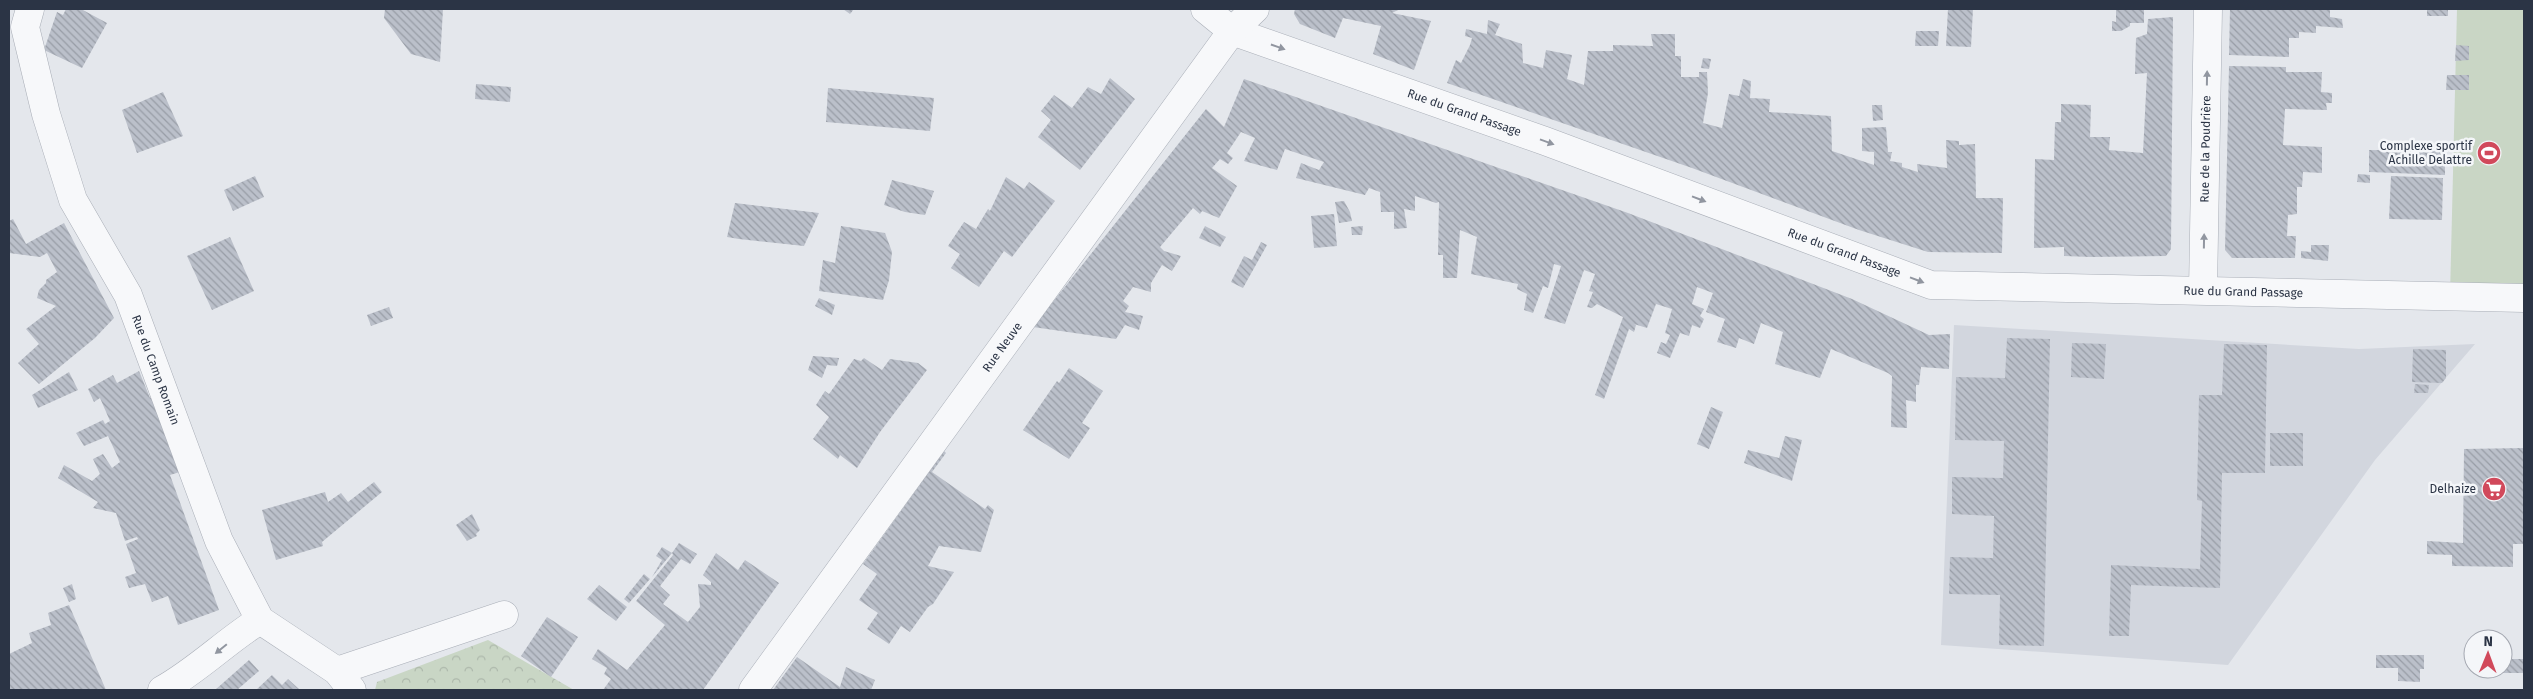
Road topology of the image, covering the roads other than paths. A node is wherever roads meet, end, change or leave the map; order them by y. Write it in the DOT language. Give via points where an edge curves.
graph roads {
  1 [pos="30,9"];
  2 [pos="1205,9"];
  3 [pos="1255,9"];
  4 [pos="2208,9"];
  5 [pos="1232,31"];
  6 [pos="2203,290"];
  7 [pos="2524,298"];
  8 [pos="504,615"];
  9 [pos="260,620"];
  10 [pos="345,681"];
  11 [pos="162,690"];
  12 [pos="753,690"];
  1 -- 9 [label="street, Rue du Camp Romain" via="25,27 46,114 73,200 128,296 219,541"];
  2 -- 5 [label="street, Rue du Grand Passage"];
  3 -- 5 [label="street, Rue Neuve"];
  6 -- 4 [label="street, Rue de la Poudrière, one-way"];
  5 -- 6 [label="street, Rue du Grand Passage, one-way" via="1545,141 1931,286"];
  5 -- 12 [label="street, Rue Neuve"];
  6 -- 7 [label="street, Rue du Grand Passage"];
  8 -- 10 [label="street"];
  9 -- 10 [label="street, Rue du Camp Romain"];
  9 -- 11 [label="street, one-way" via="185,678"];
}
